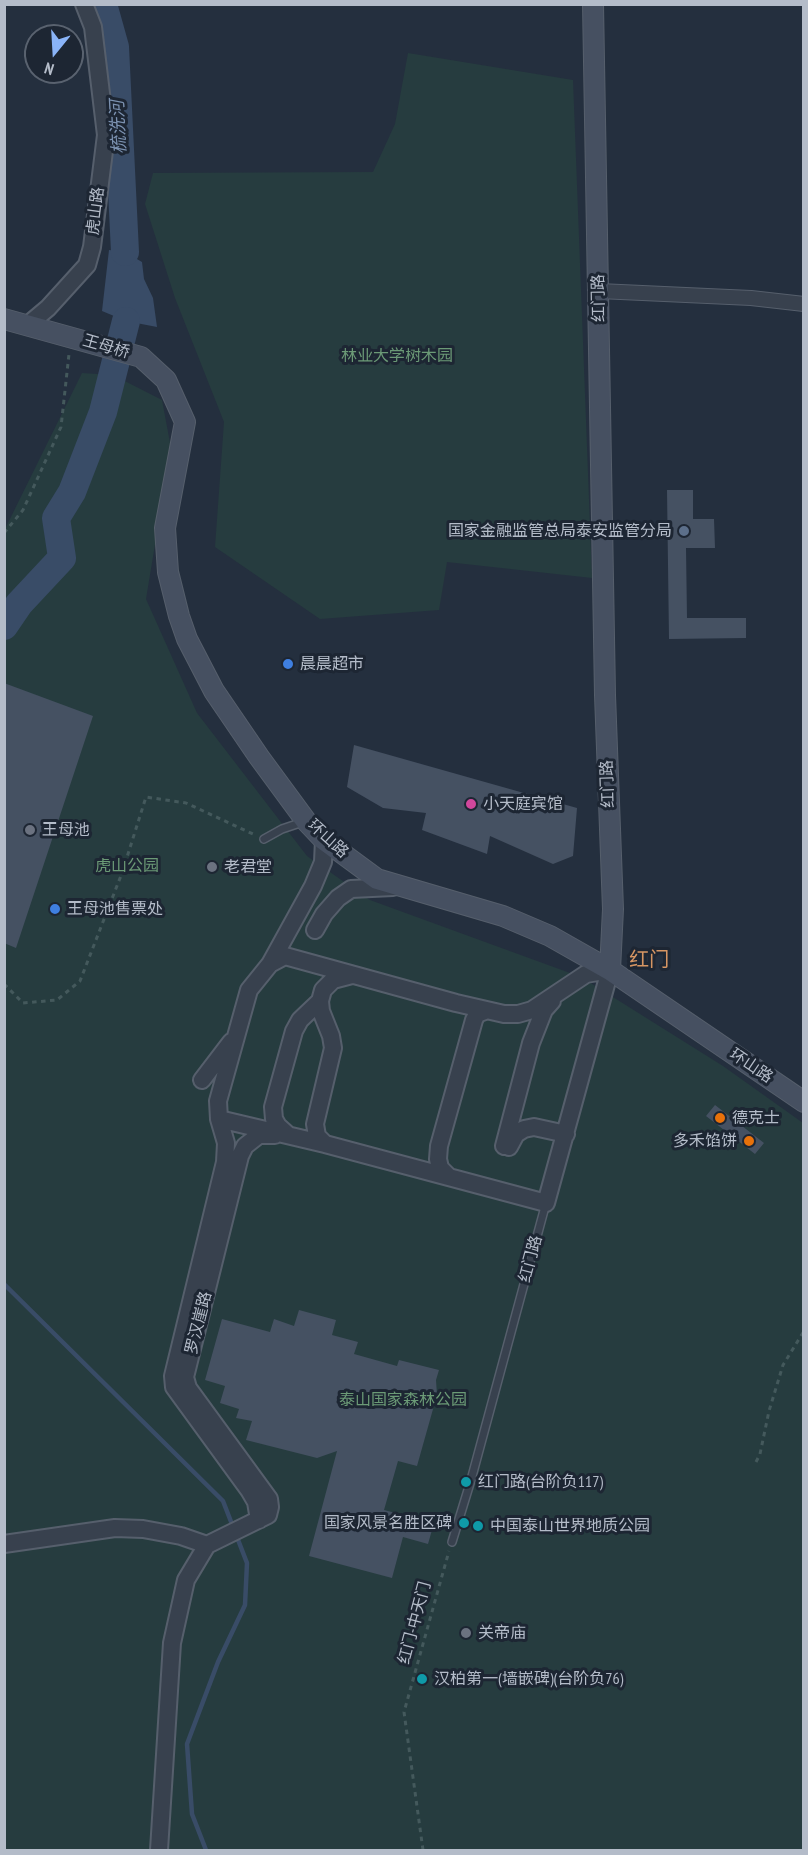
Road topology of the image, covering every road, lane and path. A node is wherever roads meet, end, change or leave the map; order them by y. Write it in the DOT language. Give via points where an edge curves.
graph roads {
  1 [pos="84,4"];
  2 [pos="593,4"];
  3 [pos="599,291"];
  4 [pos="804,304"];
  5 [pos="4,319"];
  6 [pos="29,324"];
  7 [pos="71,337"];
  8 [pos="141,357"];
  9 [pos="4,533"];
  10 [pos="306,821"];
  11 [pos="264,840"];
  12 [pos="324,840"];
  13 [pos="400,887"];
  14 [pos="315,930"];
  15 [pos="270,964"];
  16 [pos="610,970"];
  17 [pos="352,975"];
  18 [pos="4,984"];
  19 [pos="559,993"];
  20 [pos="320,1001"];
  21 [pos="485,1011"];
  22 [pos="237,1031"];
  23 [pos="202,1080"];
  24 [pos="804,1102"];
  25 [pos="219,1119"];
  26 [pos="566,1134"];
  27 [pos="288,1136"];
  28 [pos="325,1144"];
  29 [pos="448,1177"];
  30 [pos="546,1203"];
  31 [pos="804,1331"];
  32 [pos="756,1462"];
  33 [pos="259,1520"];
  34 [pos="452,1542"];
  35 [pos="4,1544"];
  36 [pos="207,1545"];
  37 [pos="159,1851"];
  38 [pos="423,1851"];
  1 -- 6 [label="street, 虎山路" via="93,27 106,135 92,246 87,265"];
  2 -- 3 [label="main road, 红门路"];
  3 -- 4 [label="street"];
  3 -- 16 [label="main road, 红门路" via="605,695 613,909"];
  5 -- 6 [label="main road"];
  6 -- 7 [label="main road"];
  7 -- 8 [label="main road, 王母桥"];
  7 -- 9 [label="path" via="61,427 23,510"];
  8 -- 10 [label="main road, 环山路" via="166,380 185,422 165,528 168,572 178,616 214,691"];
  10 -- 11 [label="lane"];
  10 -- 12 [label="main road, 环山路"];
  11 -- 18 [label="path" via="186,803 146,796 122,873 80,981 57,1000 23,1003"];
  12 -- 13 [label="main road, 环山路" via="377,879"];
  12 -- 15 [label="street" via="323,862 314,886"];
  13 -- 14 [label="street" via="351,889 338,898"];
  13 -- 16 [label="main road, 环山路" via="503,916 550,936"];
  15 -- 17 [label="street" via="285,956"];
  15 -- 22 [label="street" via="249,990"];
  16 -- 19 [label="street" via="586,974"];
  16 -- 24 [label="main road, 环山路"];
  16 -- 26 [label="street, 红门路"];
  17 -- 20 [label="street" via="333,980 322,990"];
  17 -- 21 [label="street"];
  19 -- 21 [label="street" via="518,1014"];
  19 -- 26 [label="street" via="538,1022 507,1147 524,1129 534,1127"];
  20 -- 27 [label="street" via="294,1031 273,1107 274,1119"];
  20 -- 28 [label="street" via="333,1048 315,1124 316,1136"];
  21 -- 29 [label="street" via="474,1020 438,1146 440,1168"];
  22 -- 23 [label="street"];
  22 -- 25 [label="street, 罗汉崖路" via="218,1101"];
  25 -- 27 [label="street"];
  25 -- 33 [label="street, 罗汉崖路" via="226,1143 225,1162 173,1376 174,1387 249,1490"];
  26 -- 30 [label="street, 红门路"];
  27 -- 28 [label="street"];
  27 -- 33 [label="street, 罗汉崖路" via="259,1135 244,1146 185,1377 269,1498 268,1515"];
  28 -- 29 [label="street"];
  29 -- 30 [label="street"];
  30 -- 34 [label="lane, 红门路"];
  31 -- 32 [label="path" via="783,1365"];
  33 -- 36 [label="street"];
  34 -- 38 [label="path, 红门-中天门" via="404,1712"];
  35 -- 36 [label="street" via="115,1528 182,1536"];
  36 -- 37 [label="street" via="186,1580 172,1643"];
}
